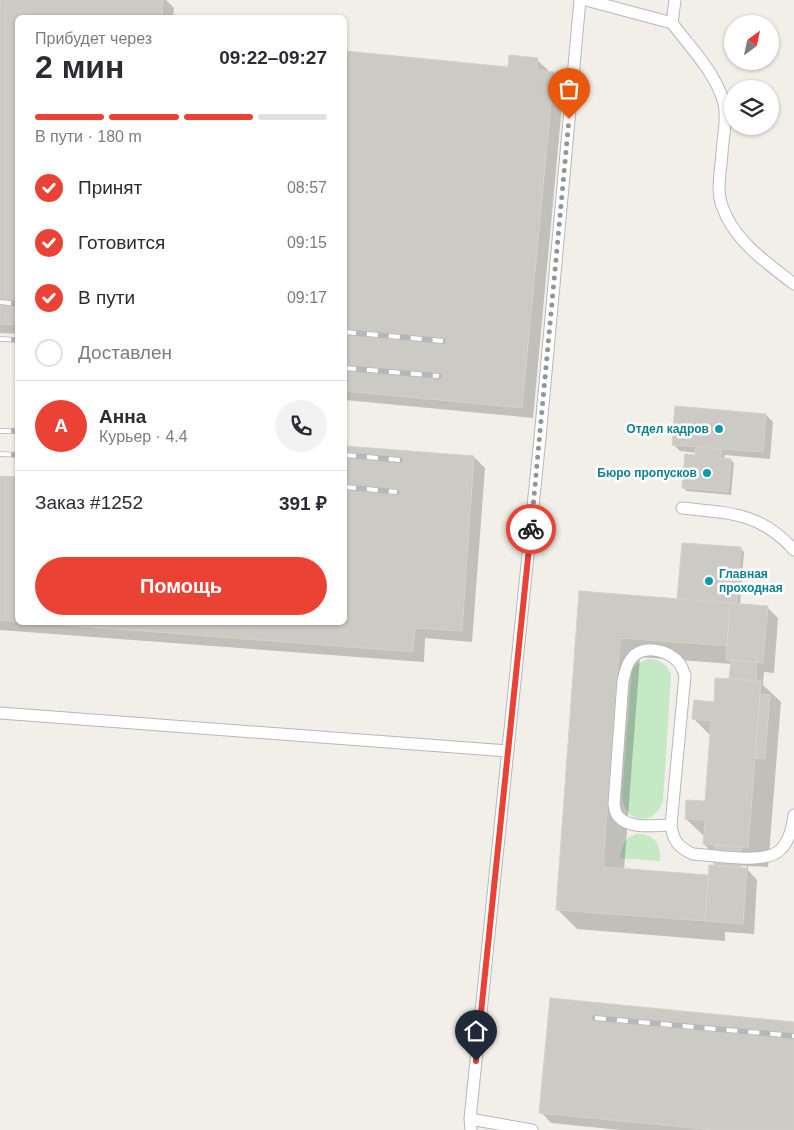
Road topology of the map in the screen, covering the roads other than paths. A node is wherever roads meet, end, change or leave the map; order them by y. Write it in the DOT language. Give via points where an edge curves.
graph roads {
  1 [pos="580,0"];
  2 [pos="586,0"];
  3 [pos="675,0"];
  4 [pos="672,24"];
  5 [pos="794,284"];
  6 [pos="682,508"];
  7 [pos="794,550"];
  8 [pos="0,713"];
  9 [pos="508,751"];
  10 [pos="794,815"];
  11 [pos="671,825"];
  12 [pos="470,1124"];
  13 [pos="532,1130"];
  1 -- 9 [label="lane"];
  2 -- 4 [label="lane"];
  3 -- 4 [label="lane"];
  4 -- 5 [label="lane" via="707,68 723,102 722,205 736,234"];
  6 -- 7 [label="lane" via="751,518 779,534"];
  8 -- 9 [label="lane"];
  9 -- 12 [label="lane"];
  10 -- 11 [label="lane" via="792,829 780,850 770,856 756,858 693,854 676,844"];
  11 -- 11 [label="lane" via="636,825 624,821 617,815 614,804 623,681 632,657 643,650 665,652 681,665 685,675"];
  12 -- 13 [label="lane"];
}
